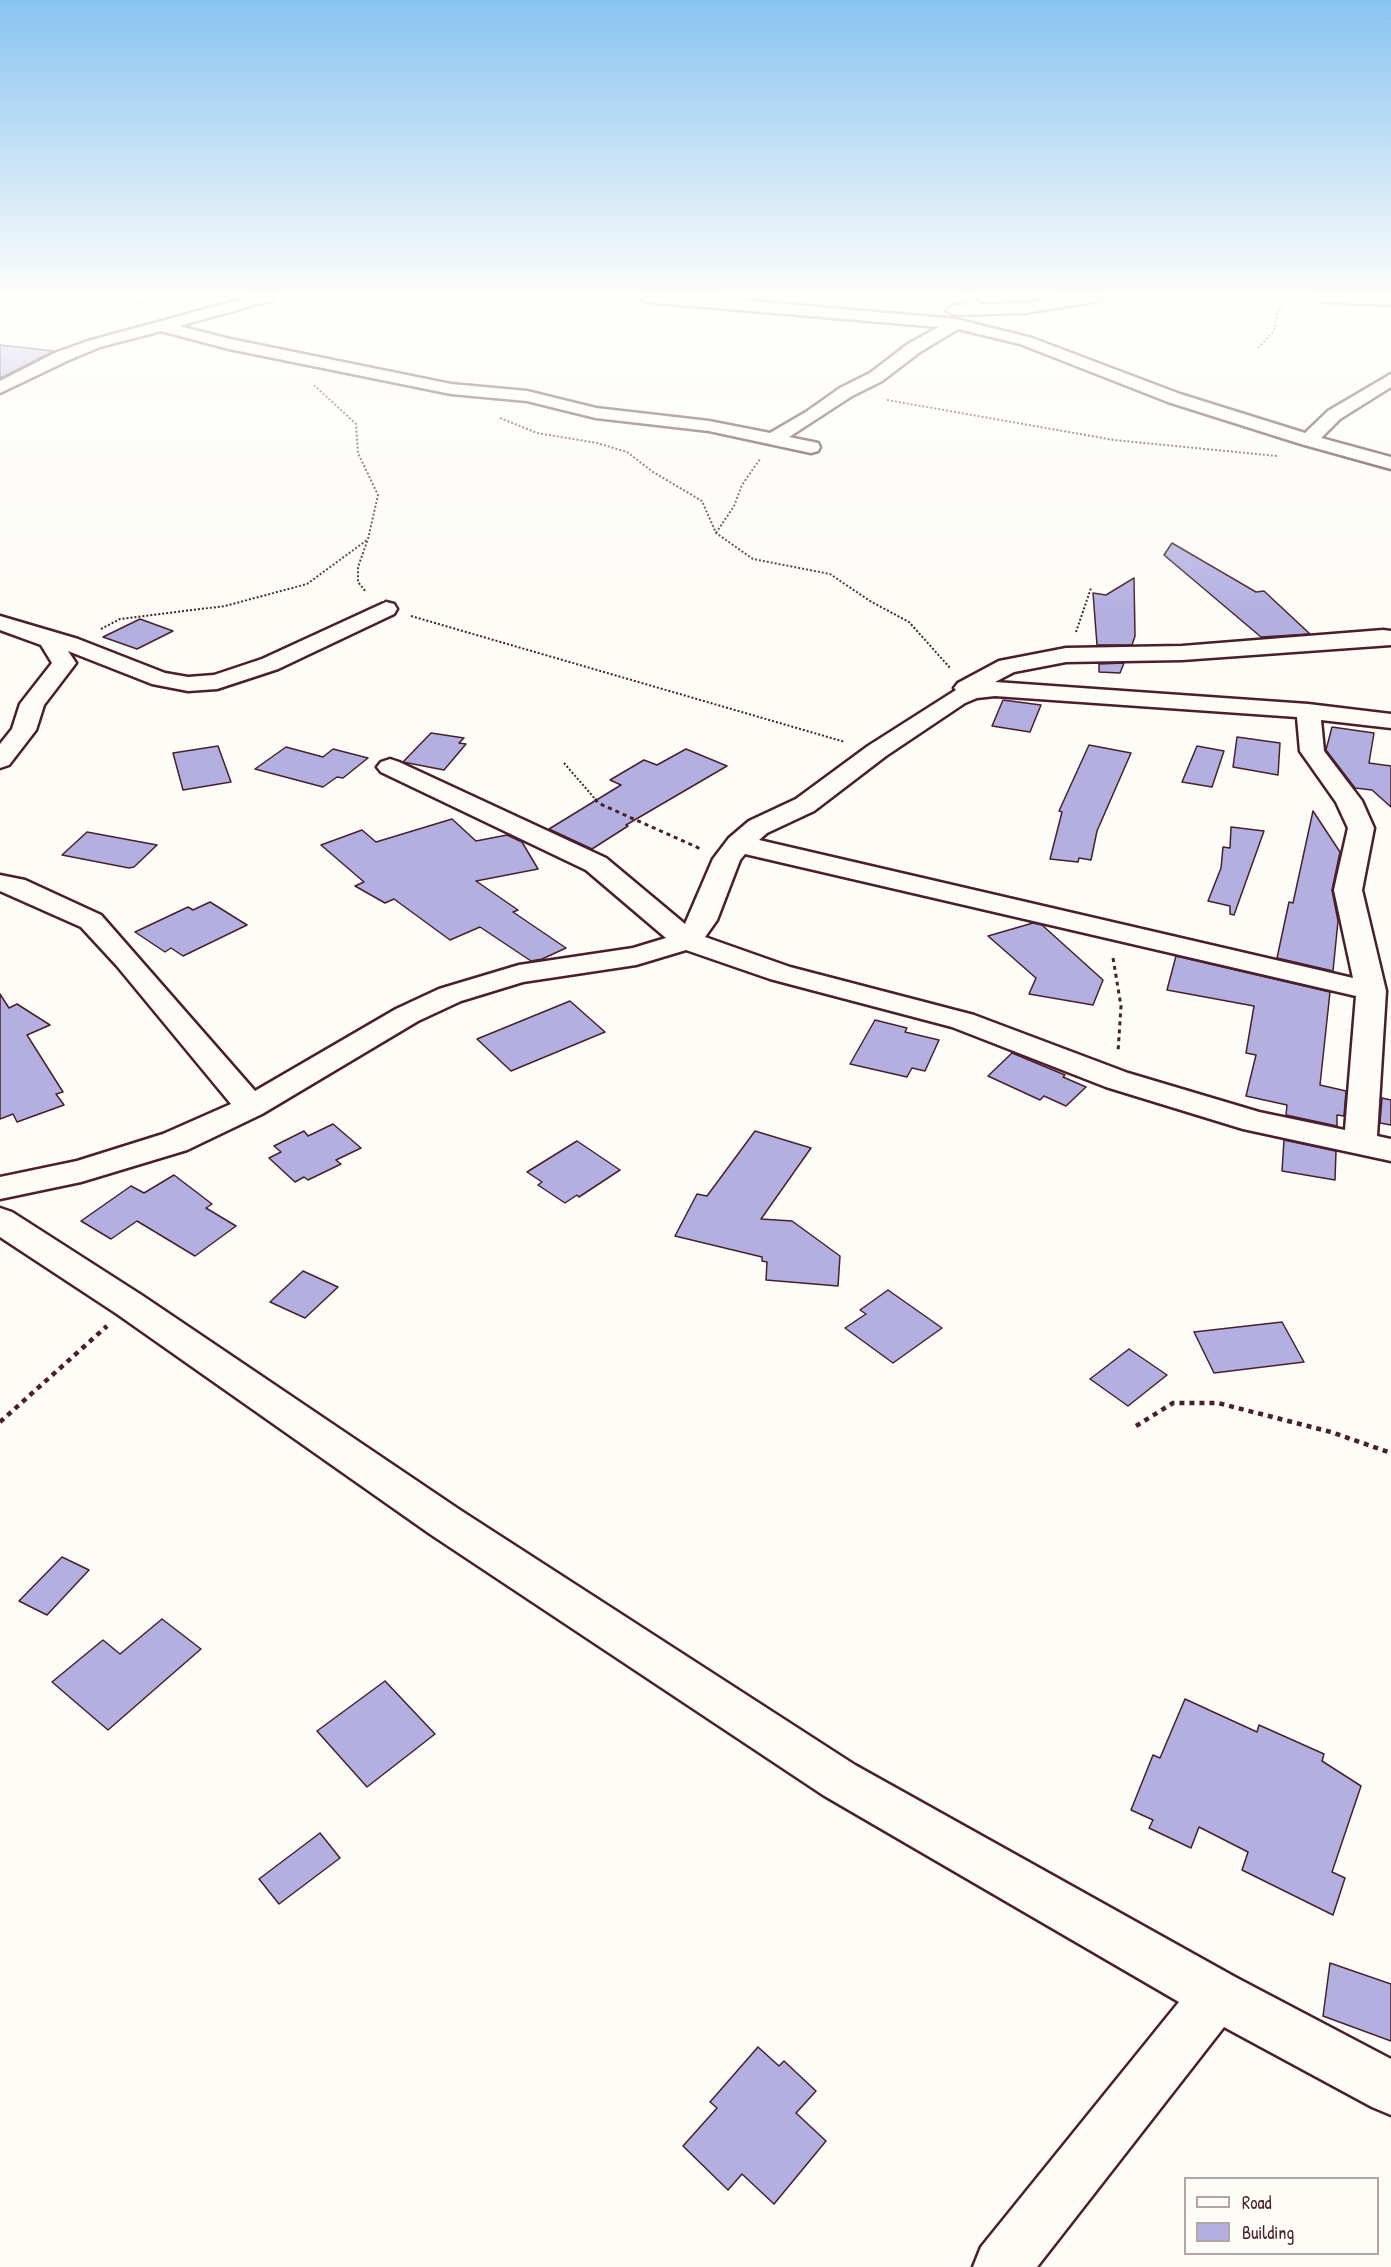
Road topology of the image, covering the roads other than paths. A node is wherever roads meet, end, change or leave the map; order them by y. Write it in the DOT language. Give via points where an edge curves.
graph roads {
  1 [pos="555,403"];
  2 [pos="831,403"];
  3 [pos="1189,403"];
  4 [pos="1353,403"];
  5 [pos="774,438"];
  6 [pos="1308,440"];
  7 [pos="811,447"];
  8 [pos="1391,463"];
  9 [pos="386,609"];
  10 [pos="0,623"];
  11 [pos="1391,638"];
  12 [pos="60,642"];
  13 [pos="962,693"];
  14 [pos="1308,711"];
  15 [pos="1391,721"];
  16 [pos="0,760"];
  17 [pos="390,767"];
  18 [pos="733,852"];
  19 [pos="0,882"];
  20 [pos="687,941"];
  21 [pos="1371,991"];
  22 [pos="251,1107"];
  23 [pos="1359,1144"];
  24 [pos="1391,1150"];
  25 [pos="0,1188"];
  26 [pos="0,1221"];
  27 [pos="1217,1995"];
  28 [pos="1391,2088"];
  29 [pos="1001,2267"];
  1 -- 5 [label="street" via="596,413"];
  2 -- 5 [label="street"];
  3 -- 6 [label="street"];
  4 -- 6 [label="street"];
  5 -- 7 [label="street"];
  6 -- 8 [label="street"];
  9 -- 12 [label="street" via="270,664 217,682 188,684 160,678"];
  10 -- 12 [label="street"];
  11 -- 13 [label="street" via="1182,653 1066,655 1007,666"];
  12 -- 16 [label="street" via="64,663 32,704 24,730"];
  13 -- 14 [label="street" via="995,689"];
  13 -- 18 [label="street" via="805,805 758,827"];
  14 -- 15 [label="street"];
  14 -- 21 [label="street" via="1312,751 1349,801 1361,828 1348,890"];
  17 -- 20 [label="street" via="596,864"];
  18 -- 20 [label="street" via="703,920"];
  18 -- 21 [label="street"];
  19 -- 22 [label="street" via="91,921"];
  20 -- 22 [label="street" via="636,956 519,974 450,995 407,1015"];
  20 -- 23 [label="street" via="780,973 963,1021 1117,1080 1255,1122"];
  21 -- 23 [label="street"];
  22 -- 25 [label="street" via="175,1142 81,1171"];
  23 -- 24 [label="street"];
  26 -- 27 [label="street" via="839,1780"];
  27 -- 28 [label="street"];
  27 -- 29 [label="street"];
}
